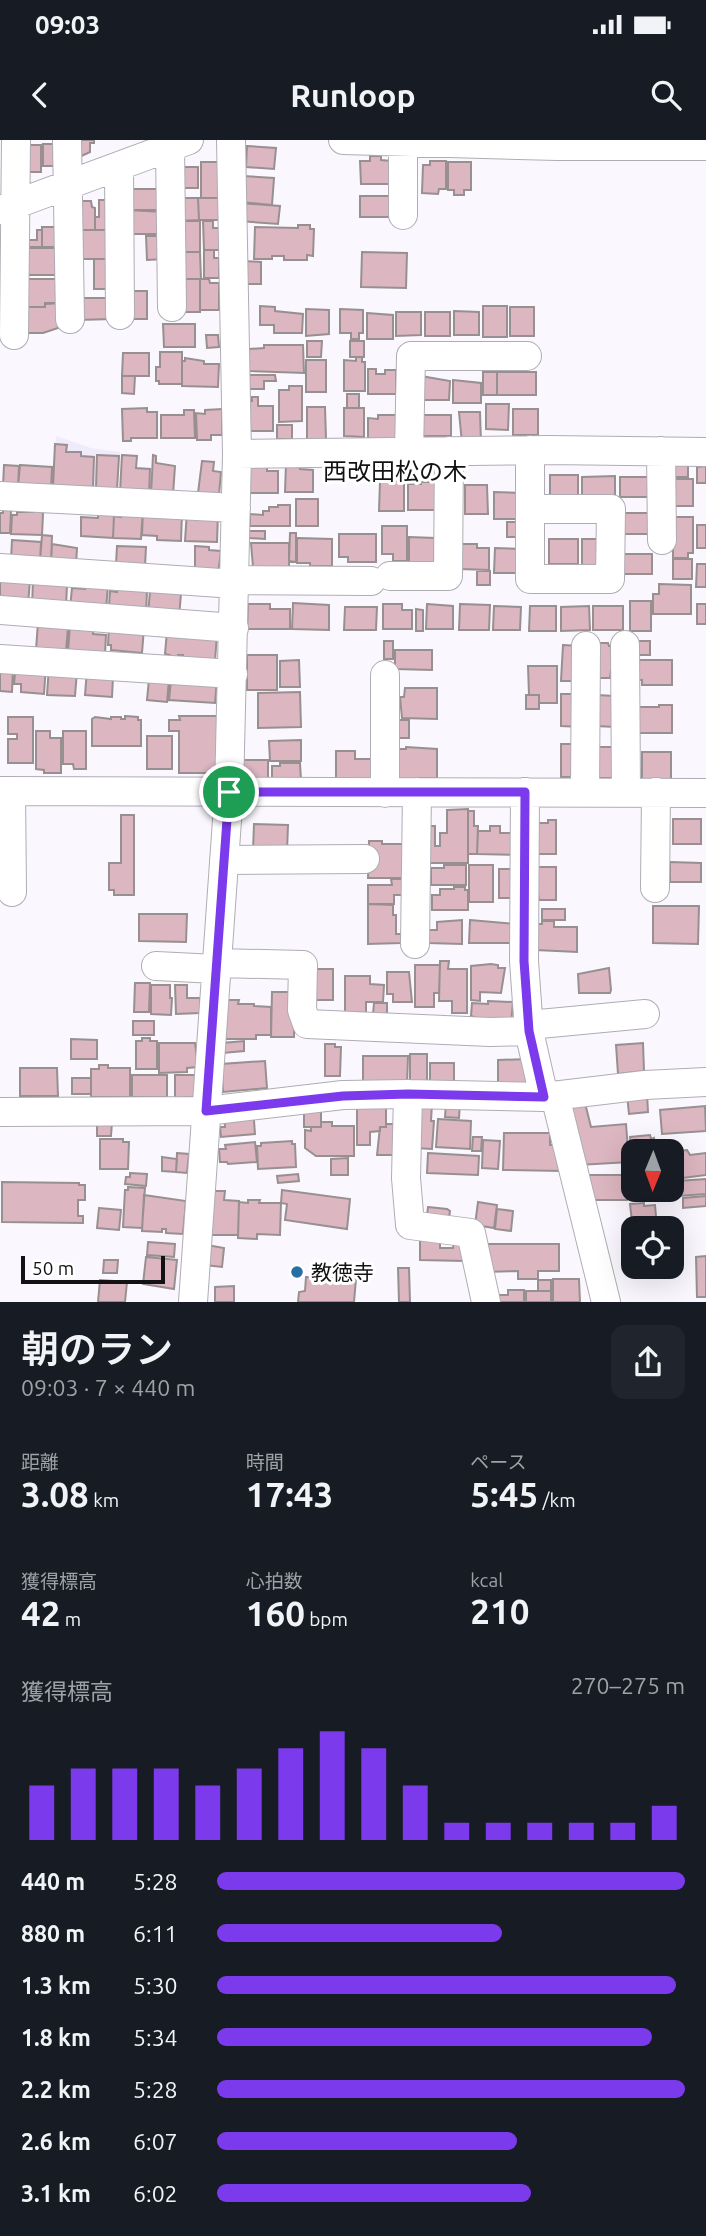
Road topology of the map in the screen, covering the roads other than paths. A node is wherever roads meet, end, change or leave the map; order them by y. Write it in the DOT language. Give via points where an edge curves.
graph roads {
  1 [pos="16,140"];
  2 [pos="67,140"];
  3 [pos="232,140"];
  4 [pos="343,140"];
  5 [pos="508,142"];
  6 [pos="403,143"];
  7 [pos="179,144"];
  8 [pos="706,146"];
  9 [pos="119,166"];
  10 [pos="68,185"];
  11 [pos="8,207"];
  12 [pos="403,215"];
  13 [pos="172,307"];
  14 [pos="120,315"];
  15 [pos="70,319"];
  16 [pos="13,335"];
  17 [pos="527,356"];
  18 [pos="530,450"];
  19 [pos="449,451"];
  20 [pos="661,451"];
  21 [pos="409,452"];
  22 [pos="706,452"];
  23 [pos="237,454"];
  24 [pos="0,496"];
  25 [pos="236,508"];
  26 [pos="530,509"];
  27 [pos="662,540"];
  28 [pos="0,568"];
  29 [pos="235,582"];
  30 [pos="0,610"];
  31 [pos="234,628"];
  32 [pos="625,645"];
  33 [pos="586,646"];
  34 [pos="0,659"];
  35 [pos="233,674"];
  36 [pos="385,675"];
  37 [pos="5,791"];
  38 [pos="229,792"];
  39 [pos="416,792"];
  40 [pos="525,792"];
  41 [pos="585,792"];
  42 [pos="656,792"];
  43 [pos="385,793"];
  44 [pos="626,793"];
  45 [pos="706,793"];
  46 [pos="365,859"];
  47 [pos="224,860"];
  48 [pos="655,888"];
  49 [pos="12,892"];
  50 [pos="415,944"];
  51 [pos="156,966"];
  52 [pos="217,966"];
  53 [pos="645,1014"];
  54 [pos="529,1028"];
  55 [pos="706,1082"];
  56 [pos="408,1094"];
  57 [pos="551,1097"];
  58 [pos="206,1111"];
  59 [pos="0,1112"];
  60 [pos="193,1301"];
  61 [pos="486,1301"];
  62 [pos="606,1301"];
  1 -- 11 [label="street"];
  2 -- 10 [label="street"];
  3 -- 23 [label="street"];
  4 -- 6 [label="street"];
  5 -- 6 [label="street"];
  5 -- 8 [label="street"];
  6 -- 12 [label="street"];
  7 -- 9 [label="street"];
  7 -- 13 [label="street"];
  9 -- 10 [label="street"];
  9 -- 14 [label="street"];
  10 -- 11 [label="street"];
  10 -- 15 [label="street"];
  11 -- 16 [label="street"];
  17 -- 21 [label="street" via="411,356"];
  18 -- 19 [label="street"];
  18 -- 20 [label="street"];
  18 -- 26 [label="street"];
  19 -- 21 [label="street"];
  19 -- 29 [label="street" via="449,576"];
  20 -- 22 [label="street"];
  20 -- 27 [label="street"];
  21 -- 23 [label="street"];
  23 -- 25 [label="street"];
  24 -- 25 [label="street"];
  25 -- 29 [label="street"];
  28 -- 29 [label="street"];
  29 -- 31 [label="street"];
  30 -- 31 [label="street"];
  31 -- 35 [label="street"];
  32 -- 44 [label="street"];
  33 -- 41 [label="street"];
  34 -- 35 [label="street"];
  35 -- 38 [label="street"];
  36 -- 43 [label="street"];
  37 -- 38 [label="street"];
  37 -- 49 [label="street"];
  38 -- 43 [label="street"];
  38 -- 47 [label="street"];
  39 -- 40 [label="street"];
  39 -- 43 [label="street"];
  39 -- 50 [label="street"];
  40 -- 41 [label="street"];
  40 -- 54 [label="street" via="524,961"];
  41 -- 44 [label="street"];
  42 -- 44 [label="street"];
  42 -- 45 [label="street"];
  42 -- 48 [label="street"];
  46 -- 47 [label="street"];
  47 -- 52 [label="street"];
  51 -- 52 [label="street"];
  52 -- 54 [label="street" via="303,965 302,1010 307,1024"];
  52 -- 58 [label="street"];
  53 -- 54 [label="street"];
  54 -- 57 [label="street"];
  55 -- 57 [label="street" via="645,1084"];
  56 -- 57 [label="street"];
  56 -- 58 [label="street"];
  56 -- 61 [label="street" via="410,1225 471,1233"];
  57 -- 62 [label="street" via="558,1108"];
  58 -- 59 [label="street"];
  58 -- 60 [label="street"];
}
